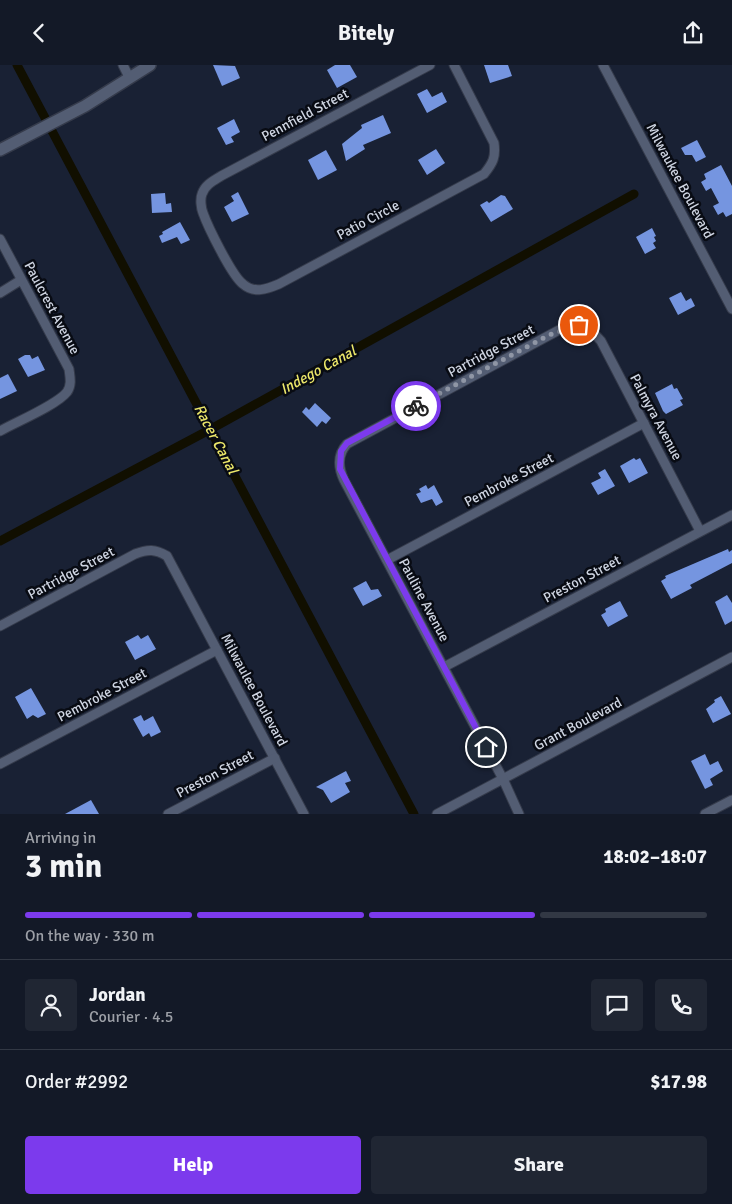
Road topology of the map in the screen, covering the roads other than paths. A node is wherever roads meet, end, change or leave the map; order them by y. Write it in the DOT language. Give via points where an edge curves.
graph roads {
  1 [pos="123,65"];
  2 [pos="150,65"];
  3 [pos="430,65"];
  4 [pos="454,65"];
  5 [pos="603,65"];
  6 [pos="129,77"];
  7 [pos="0,150"];
  8 [pos="201,197"];
  9 [pos="0,239"];
  10 [pos="21,280"];
  11 [pos="0,293"];
  12 [pos="732,309"];
  13 [pos="579,325"];
  14 [pos="644,423"];
  15 [pos="0,431"];
  16 [pos="341,451"];
  17 [pos="732,515"];
  18 [pos="700,531"];
  19 [pos="387,560"];
  20 [pos="180,579"];
  21 [pos="0,626"];
  22 [pos="217,650"];
  23 [pos="732,657"];
  24 [pos="444,667"];
  25 [pos="275,757"];
  26 [pos="0,764"];
  27 [pos="503,779"];
  28 [pos="732,800"];
  29 [pos="440,813"];
  30 [pos="168,814"];
  31 [pos="304,814"];
  32 [pos="519,814"];
  33 [pos="705,814"];
  1 -- 6 [label="street"];
  2 -- 6 [label="street"];
  3 -- 8 [label="street, Pennfield Street" via="221,176 204,188"];
  4 -- 8 [label="street, Patio Circle" via="494,143 493,163 484,174 467,184 289,279 267,289 256,290 243,285 202,212"];
  5 -- 12 [label="street, Milwaukee Boulevard"];
  6 -- 7 [label="street" via="61,119"];
  9 -- 10 [label="street, Paulcrest Avenue"];
  10 -- 11 [label="street"];
  10 -- 15 [label="street, Paulcrest Avenue" via="69,369 71,380 68,391 59,400"];
  13 -- 14 [label="street, Palmyra Avenue" via="588,327 601,341"];
  13 -- 16 [label="street, Partridge Street" via="554,332 347,443"];
  14 -- 18 [label="street, Palmyra Avenue"];
  14 -- 19 [label="street, Pembroke Street"];
  16 -- 19 [label="street, Pauline Avenue" via="340,469"];
  17 -- 18 [label="street, Preston Street"];
  18 -- 24 [label="street, Preston Street"];
  19 -- 24 [label="street, Pauline Avenue"];
  20 -- 21 [label="street, Partridge Street" via="167,557 157,550 145,550"];
  20 -- 22 [label="street, Milwaulee Boulevard"];
  22 -- 25 [label="street, Milwaulee Boulevard"];
  22 -- 26 [label="street, Pembroke Street"];
  23 -- 27 [label="street, Grant Boulevard"];
  24 -- 27 [label="street, Pauline Avenue"];
  25 -- 30 [label="street, Preston Street"];
  25 -- 31 [label="street, Milwaulee Boulevard"];
  27 -- 29 [label="street, Grant Boulevard"];
  27 -- 32 [label="street, Pauline Avenue"];
  28 -- 33 [label="street"];
}
